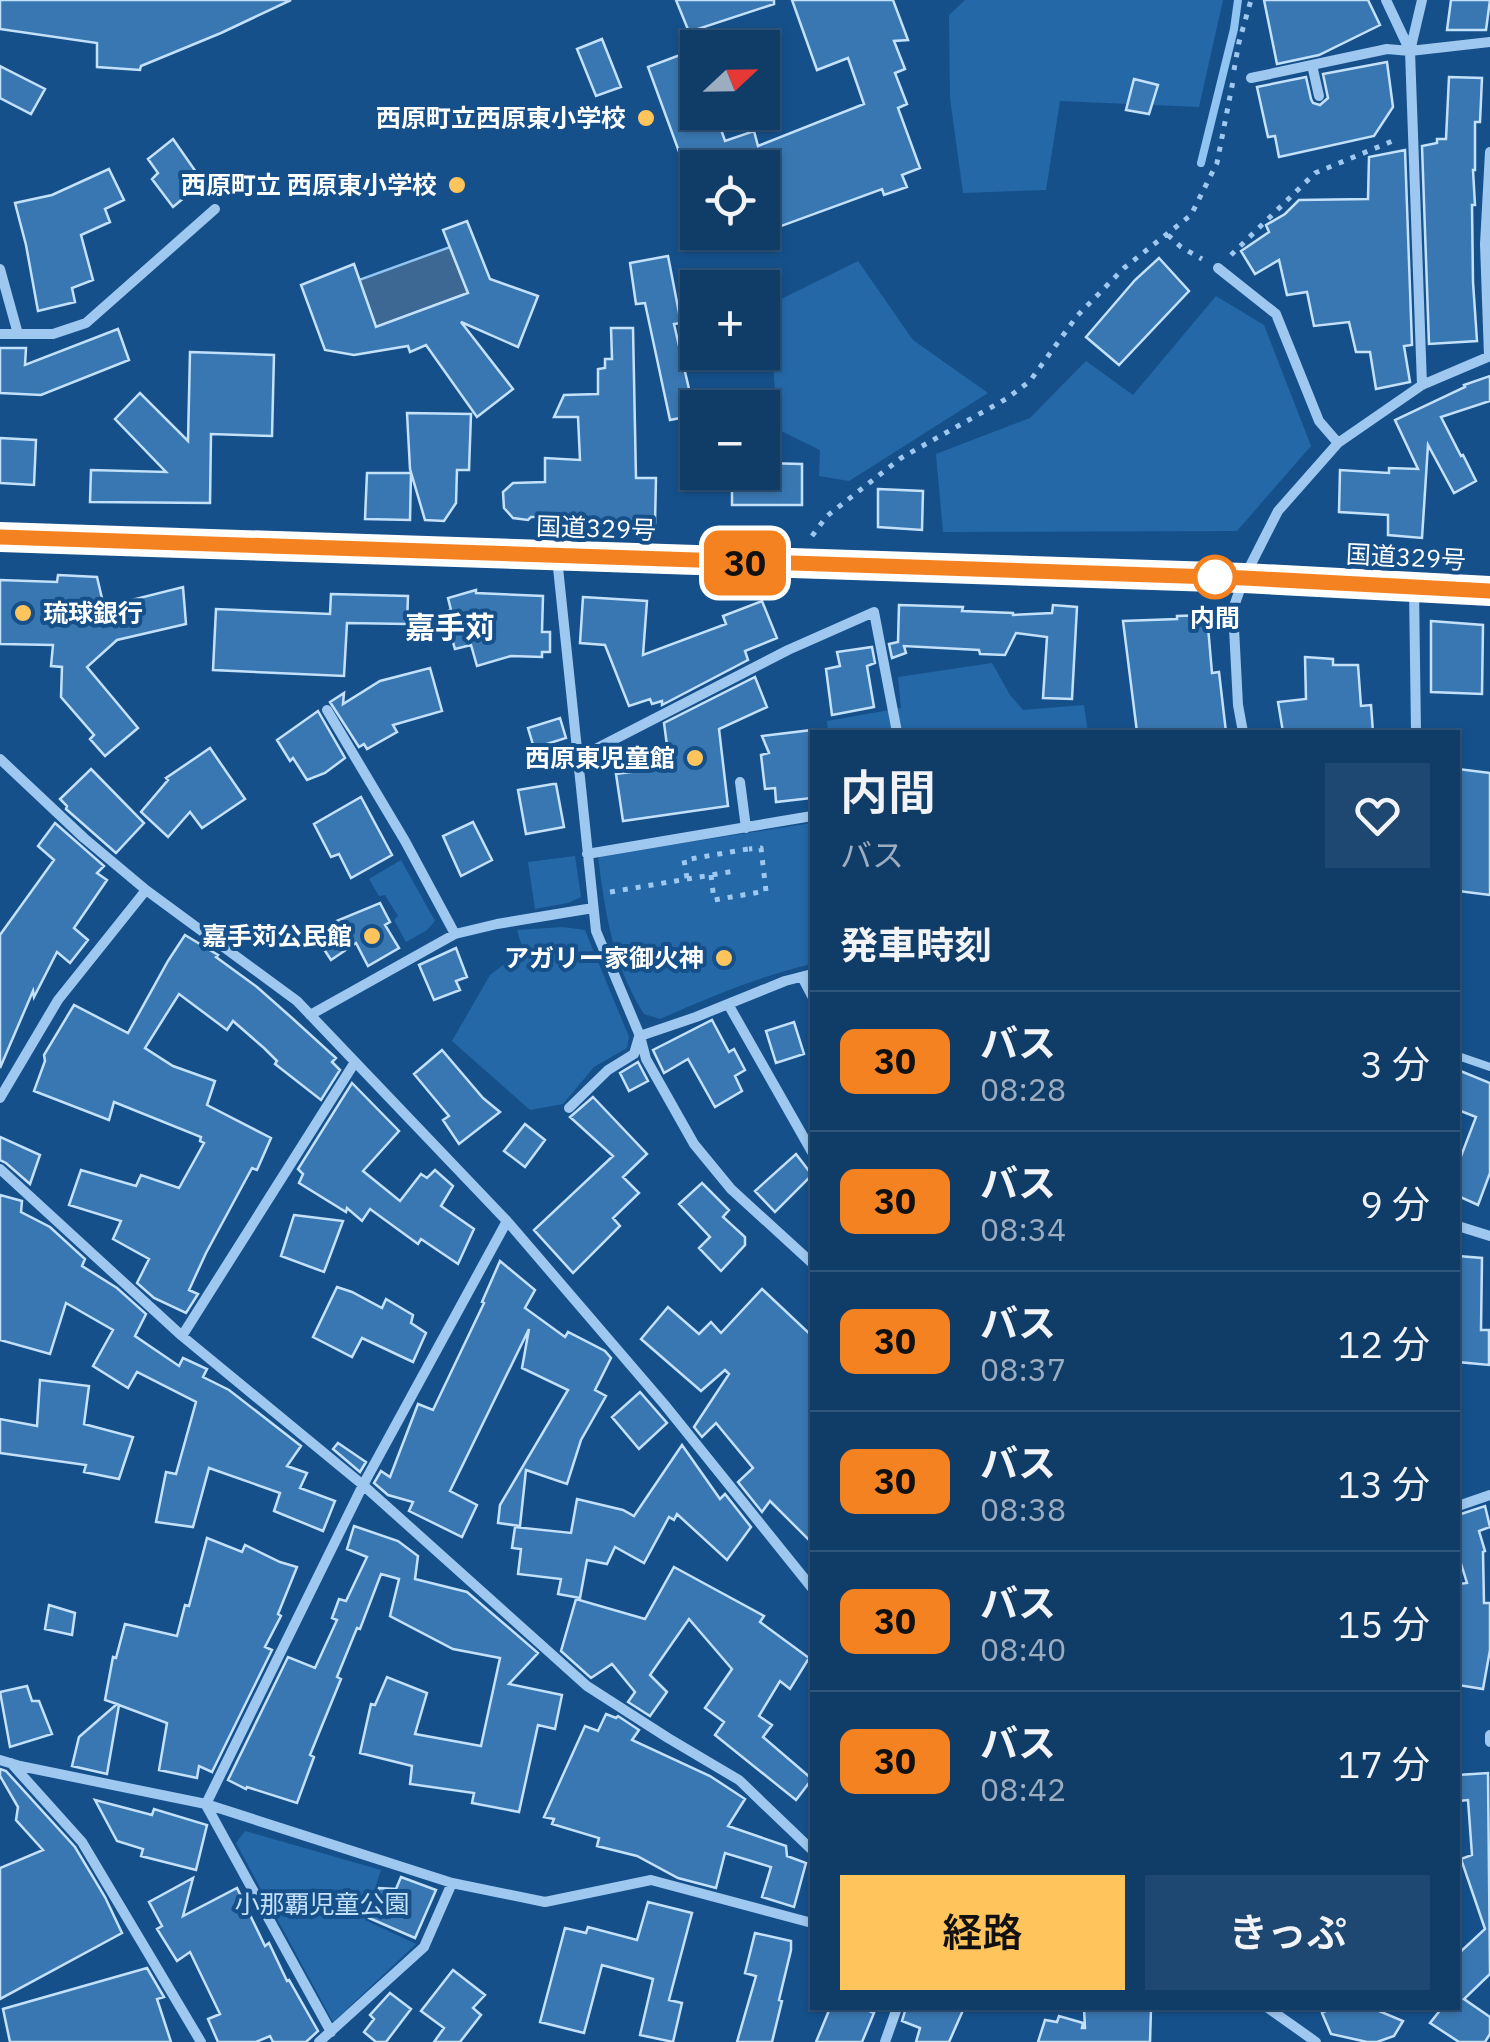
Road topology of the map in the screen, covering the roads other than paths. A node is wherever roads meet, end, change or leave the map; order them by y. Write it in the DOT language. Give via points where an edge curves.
graph roads {
  1 [pos="1386,0"];
  2 [pos="1422,0"];
  3 [pos="1490,42"];
  4 [pos="1410,51"];
  5 [pos="1312,65"];
  6 [pos="1250,78"];
  7 [pos="1319,96"];
  8 [pos="1490,152"];
  9 [pos="215,208"];
  10 [pos="1218,268"];
  11 [pos="0,269"];
  12 [pos="0,334"];
  13 [pos="18,334"];
  14 [pos="1489,356"];
  15 [pos="1422,385"];
  16 [pos="1338,443"];
  17 [pos="0,537"];
  18 [pos="557,556"];
  19 [pos="1244,578"];
  20 [pos="1414,588"];
  21 [pos="1490,591"];
  22 [pos="327,710"];
  23 [pos="897,730"];
  24 [pos="1243,730"];
  25 [pos="1416,730"];
  26 [pos="578,758"];
  27 [pos="0,759"];
  28 [pos="740,782"];
  29 [pos="810,816"];
  30 [pos="746,828"];
  31 [pos="587,854"];
  32 [pos="146,890"];
  33 [pos="593,908"];
  34 [pos="455,934"];
  35 [pos="807,975"];
  36 [pos="728,1004"];
  37 [pos="310,1014"];
  38 [pos="640,1036"];
  39 [pos="1460,1057"];
  40 [pos="355,1062"];
  41 [pos="1490,1067"];
  42 [pos="0,1098"];
  43 [pos="569,1108"];
  44 [pos="810,1148"];
  45 [pos="0,1169"];
  46 [pos="507,1220"];
  47 [pos="1460,1227"];
  48 [pos="1490,1236"];
  49 [pos="810,1261"];
  50 [pos="182,1336"];
  51 [pos="363,1485"];
  52 [pos="1490,1495"];
  53 [pos="1460,1505"];
  54 [pos="810,1586"];
  55 [pos="5,1761"];
  56 [pos="206,1804"];
  57 [pos="810,1848"];
  58 [pos="452,1883"];
  59 [pos="810,1921"];
  60 [pos="896,2010"];
  61 [pos="1271,2010"];
  62 [pos="332,2032"];
  63 [pos="201,2042"];
  64 [pos="319,2042"];
  65 [pos="885,2042"];
  66 [pos="1316,2042"];
  1 -- 4 [label="street"];
  2 -- 4 [label="street"];
  3 -- 4 [label="street"];
  4 -- 5 [label="street" via="1388,49"];
  4 -- 15 [label="street"];
  5 -- 6 [label="street"];
  5 -- 7 [label="street"];
  8 -- 14 [label="street"];
  9 -- 13 [label="street" via="86,323 53,334"];
  10 -- 16 [label="street" via="1276,314 1319,421"];
  11 -- 13 [label="street"];
  12 -- 13 [label="street"];
  14 -- 15 [label="street"];
  15 -- 16 [label="street"];
  16 -- 19 [label="street" via="1278,511"];
  17 -- 18 [label="highway, 国道329号"];
  18 -- 19 [label="highway, 国道329号"];
  18 -- 26 [label="street"];
  19 -- 20 [label="highway, 国道329号"];
  19 -- 24 [label="street" via="1233,610"];
  20 -- 21 [label="highway, 国道329号"];
  20 -- 25 [label="street"];
  22 -- 34 [label="street"];
  23 -- 26 [label="street" via="874,612"];
  26 -- 31 [label="street"];
  27 -- 32 [label="street"];
  28 -- 30 [label="street"];
  29 -- 30 [label="street"];
  30 -- 31 [label="street"];
  31 -- 33 [label="street"];
  32 -- 37 [label="street"];
  32 -- 42 [label="street" via="58,1000"];
  33 -- 34 [label="street"];
  33 -- 38 [label="street" via="596,931"];
  34 -- 37 [label="street"];
  35 -- 36 [label="street"];
  36 -- 38 [label="street"];
  36 -- 44 [label="street"];
  37 -- 40 [label="street"];
  38 -- 43 [label="street" via="634,1054"];
  38 -- 49 [label="street" via="694,1144"];
  39 -- 41 [label="lane"];
  40 -- 46 [label="street"];
  40 -- 50 [label="street"];
  45 -- 50 [label="street"];
  46 -- 51 [label="street"];
  46 -- 54 [label="street"];
  47 -- 48 [label="street"];
  50 -- 51 [label="street"];
  51 -- 56 [label="street"];
  51 -- 57 [label="street" via="587,1686 739,1780"];
  52 -- 53 [label="street"];
  55 -- 56 [label="street"];
  55 -- 63 [label="street" via="82,1842"];
  56 -- 58 [label="street"];
  56 -- 62 [label="street"];
  58 -- 59 [label="street" via="545,1902 651,1880"];
  58 -- 62 [label="street" via="424,1948"];
  60 -- 65 [label="street"];
  61 -- 66 [label="street"];
  62 -- 64 [label="street"];
}
